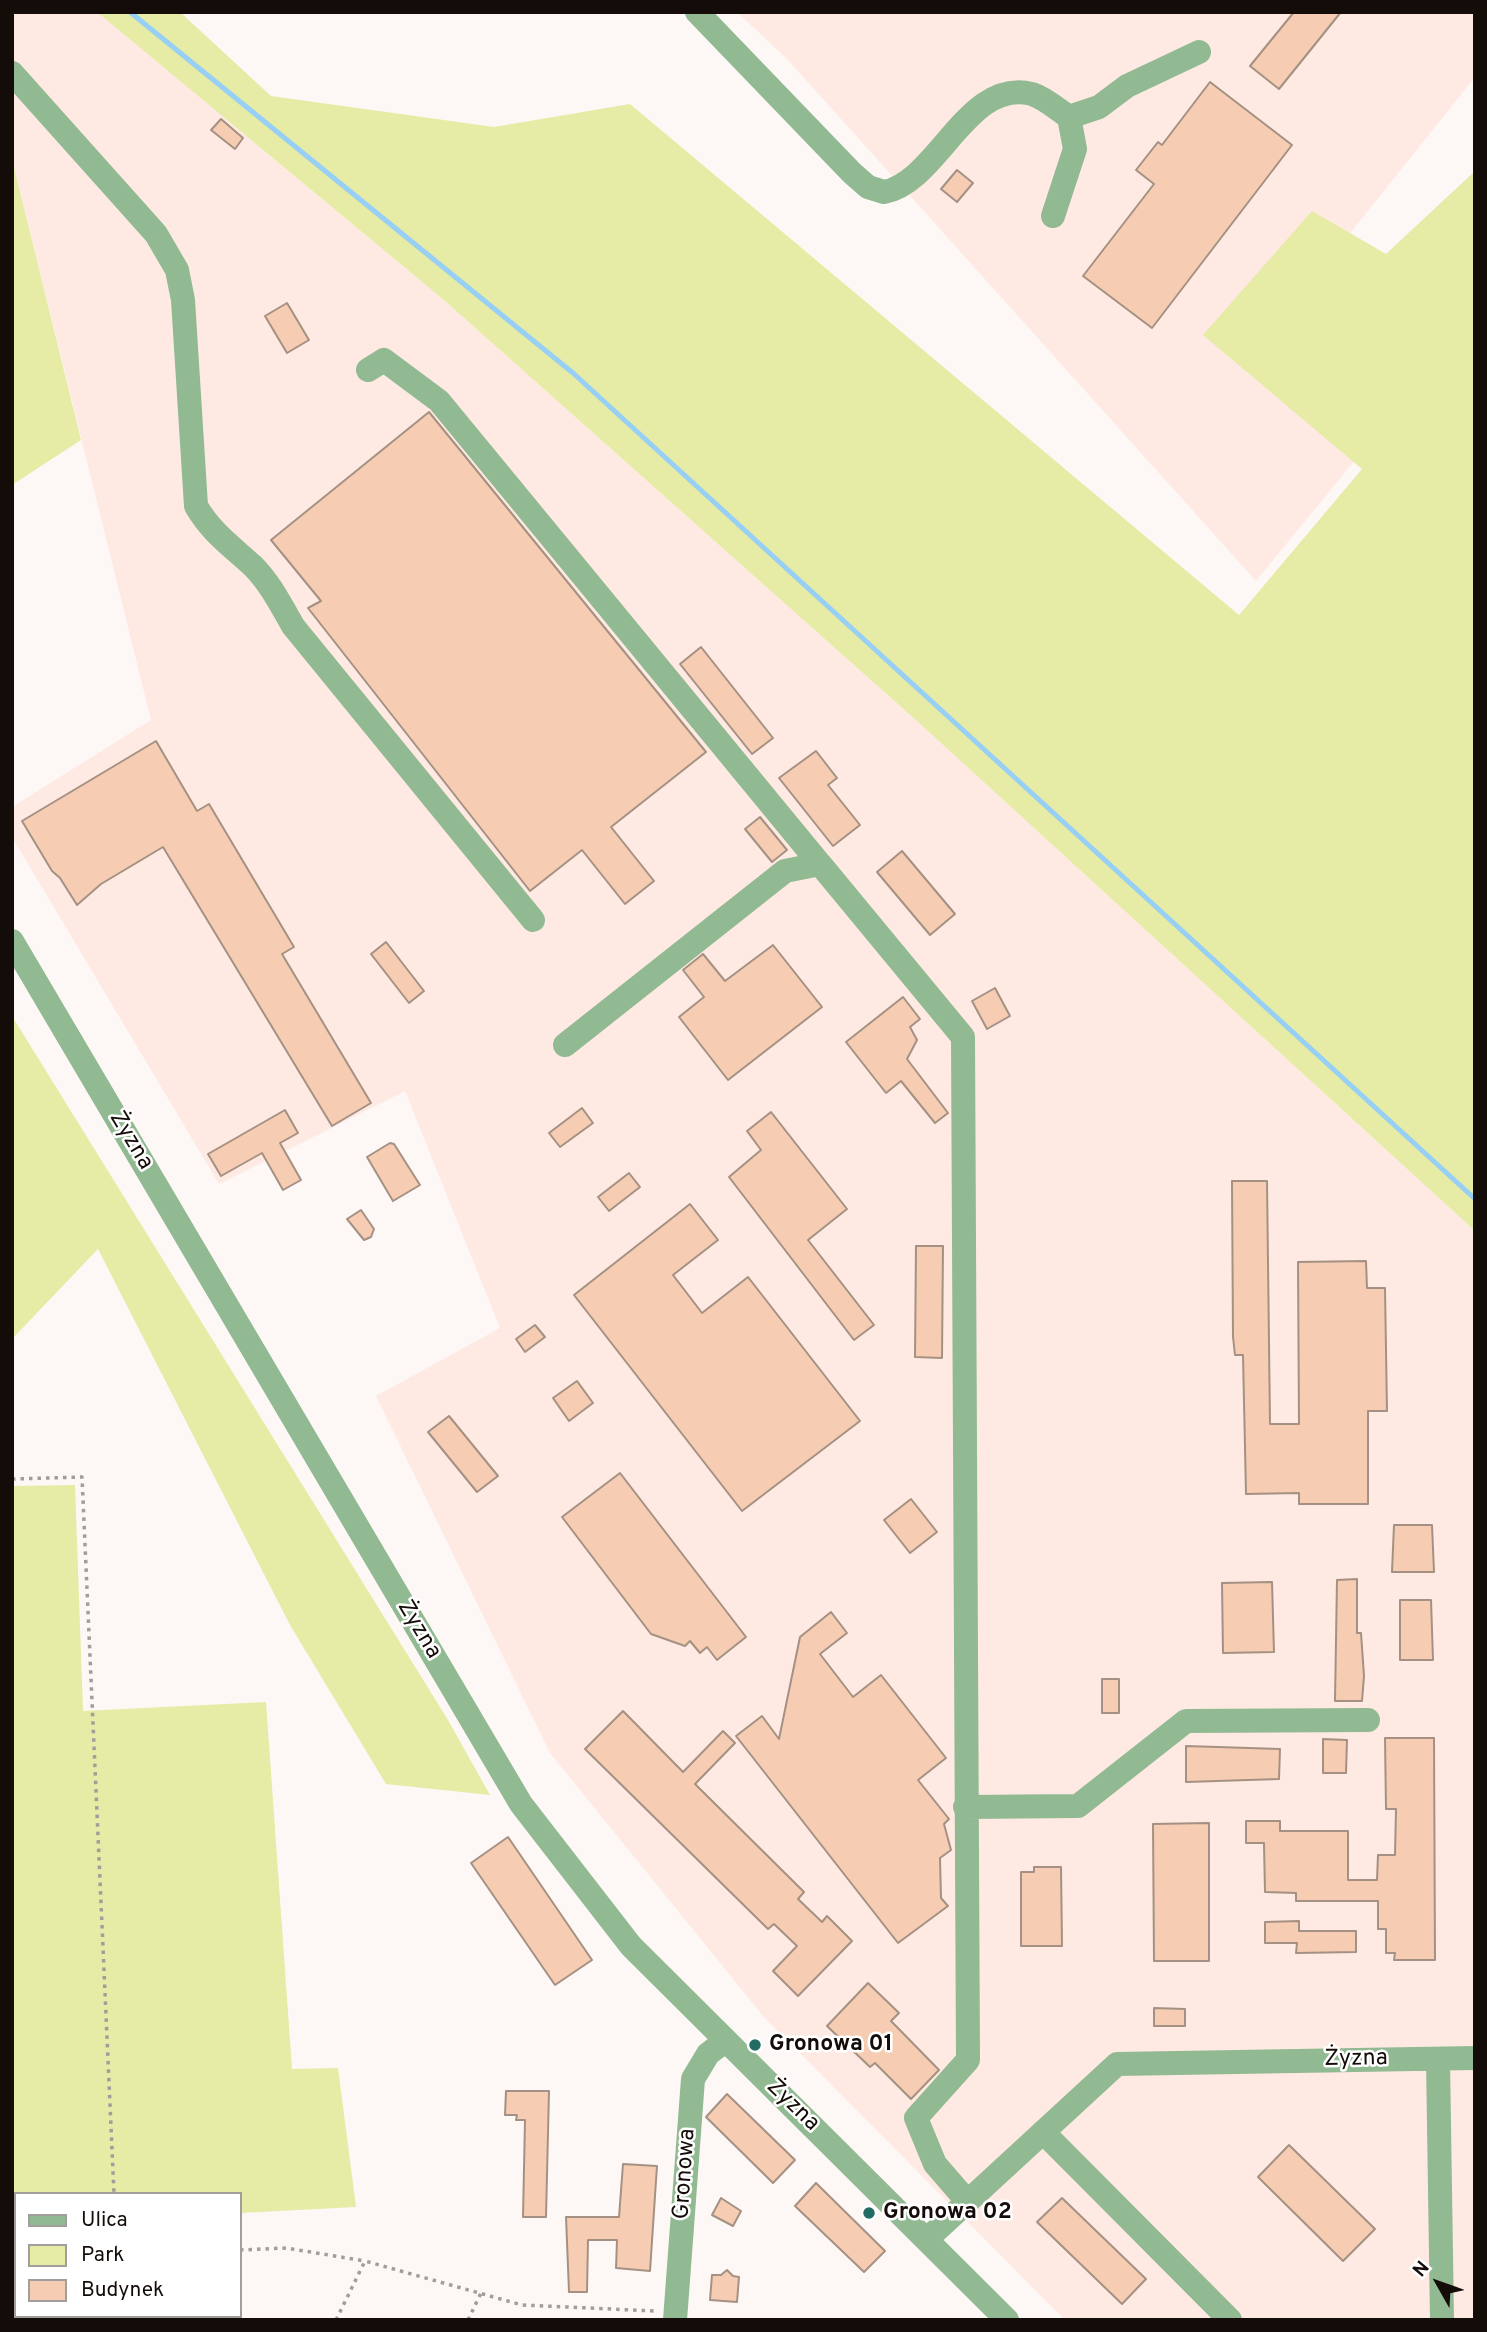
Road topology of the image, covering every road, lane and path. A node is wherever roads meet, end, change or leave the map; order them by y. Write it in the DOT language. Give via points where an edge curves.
graph roads {
  1 [pos="697,12"];
  2 [pos="1199,52"];
  3 [pos="12,73"];
  4 [pos="1069,117"];
  5 [pos="1053,216"];
  6 [pos="368,370"];
  7 [pos="820,864"];
  8 [pos="533,920"];
  9 [pos="12,941"];
  10 [pos="565,1045"];
  11 [pos="12,1479"];
  12 [pos="1367,1720"];
  13 [pos="965,1807"];
  14 [pos="725,2041"];
  15 [pos="1438,2059"];
  16 [pos="1475,2059"];
  17 [pos="1043,2132"];
  18 [pos="114,2192"];
  19 [pos="967,2201"];
  20 [pos="928,2239"];
  21 [pos="242,2250"];
  22 [pos="365,2261"];
  23 [pos="481,2293"];
  24 [pos="675,2316"];
  25 [pos="336,2320"];
  26 [pos="468,2320"];
  27 [pos="1007,2320"];
  28 [pos="1230,2320"];
  29 [pos="1442,2320"];
  1 -- 4 [label="street" via="852,173 867,187 884,192 917,175 951,134 1000,96 1032,94"];
  2 -- 4 [label="street" via="1127,86 1099,107"];
  3 -- 8 [label="street" via="156,234 177,270 183,300 196,506 208,528 260,575 293,626"];
  4 -- 5 [label="street" via="1075,149"];
  6 -- 7 [label="street" via="384,360 439,401"];
  7 -- 10 [label="street" via="785,871"];
  7 -- 13 [label="street" via="963,1037"];
  9 -- 14 [label="street, Żyzna" via="521,1804 631,1946"];
  11 -- 18 [label="path" via="82,1477"];
  12 -- 13 [label="street" via="1186,1721 1078,1806"];
  13 -- 19 [label="street" via="968,2060 916,2118 935,2164"];
  14 -- 20 [label="street, Żyzna"];
  14 -- 24 [label="street, Gronowa" via="708,2054 693,2079"];
  15 -- 16 [label="street, Żyzna"];
  15 -- 17 [label="street, Żyzna" via="1117,2064"];
  15 -- 29 [label="street"];
  17 -- 19 [label="street, Żyzna"];
  17 -- 28 [label="street"];
  19 -- 20 [label="street, Żyzna"];
  20 -- 27 [label="street, Żyzna"];
  21 -- 22 [label="path" via="286,2248"];
  22 -- 23 [label="path"];
  22 -- 25 [label="path"];
  23 -- 24 [label="path" via="522,2305"];
  23 -- 26 [label="path"];
}
